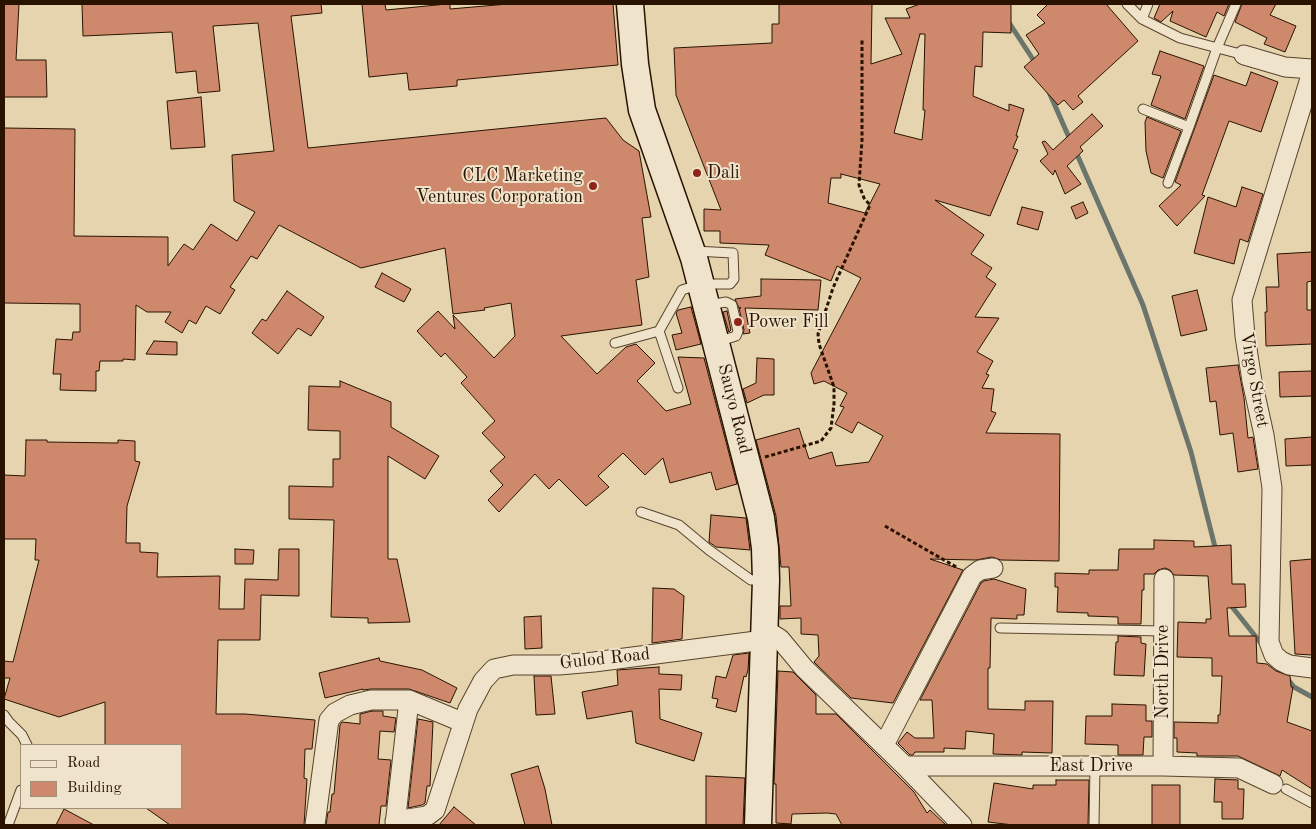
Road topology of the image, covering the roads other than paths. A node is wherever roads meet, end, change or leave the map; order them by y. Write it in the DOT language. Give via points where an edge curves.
graph roads {
  1 [pos="630,4"];
  2 [pos="1127,4"];
  3 [pos="1148,4"];
  4 [pos="1236,4"];
  5 [pos="1142,18"];
  6 [pos="1217,48"];
  7 [pos="1244,55"];
  8 [pos="1312,71"];
  9 [pos="1143,109"];
  10 [pos="1189,127"];
  11 [pos="1168,183"];
  12 [pos="692,251"];
  13 [pos="704,295"];
  14 [pos="659,331"];
  15 [pos="614,343"];
  16 [pos="678,388"];
  17 [pos="641,512"];
  18 [pos="992,568"];
  19 [pos="766,580"];
  20 [pos="1164,580"];
  21 [pos="1000,628"];
  22 [pos="1164,631"];
  23 [pos="764,644"];
  24 [pos="804,668"];
  25 [pos="1312,668"];
  26 [pos="409,700"];
  27 [pos="4,715"];
  28 [pos="465,716"];
  29 [pos="26,744"];
  30 [pos="884,745"];
  31 [pos="905,766"];
  32 [pos="1163,766"];
  33 [pos="1095,767"];
  34 [pos="1280,786"];
  35 [pos="20,793"];
  36 [pos="1312,803"];
  37 [pos="395,823"];
  38 [pos="8,825"];
  39 [pos="315,825"];
  40 [pos="758,825"];
  41 [pos="962,825"];
  42 [pos="1094,825"];
  1 -- 12 [label="main road, Sauyo Road" via="642,110"];
  2 -- 5 [label="lane"];
  3 -- 5 [label="lane"];
  4 -- 6 [label="lane"];
  5 -- 6 [label="lane" via="1180,38"];
  6 -- 7 [label="lane"];
  6 -- 10 [label="lane"];
  7 -- 8 [label="street" via="1284,67"];
  8 -- 25 [label="street, Virgo Street" via="1242,300 1252,381 1272,488 1270,642 1274,654 1281,661"];
  9 -- 10 [label="lane"];
  10 -- 11 [label="lane"];
  12 -- 13 [label="main road, Sauyo Road"];
  12 -- 13 [label="lane" via="730,252 734,255 733,282"];
  13 -- 14 [label="lane" via="682,290"];
  13 -- 19 [label="main road, Sauyo Road" via="761,518"];
  14 -- 15 [label="lane"];
  14 -- 16 [label="lane"];
  17 -- 19 [label="lane" via="679,525 751,580"];
  18 -- 30 [label="street" via="980,570 972,576"];
  19 -- 23 [label="main road, Sauyo Road"];
  20 -- 22 [label="street, North Drive"];
  21 -- 22 [label="lane"];
  22 -- 32 [label="street, North Drive"];
  23 -- 24 [label="street, Gulod Road"];
  23 -- 24 [label="street" via="772,634"];
  23 -- 28 [label="street, Gulod Road" via="576,664 504,666 488,674"];
  23 -- 40 [label="main road, Sauyo Road"];
  24 -- 30 [label="street"];
  26 -- 28 [label="street"];
  26 -- 37 [label="street"];
  26 -- 39 [label="street" via="371,700 335,713 330,720"];
  27 -- 29 [label="lane"];
  28 -- 37 [label="street, Gulod Road" via="435,810 427,816"];
  30 -- 31 [label="street"];
  31 -- 33 [label="street, East Drive"];
  31 -- 41 [label="street"];
  32 -- 33 [label="street, East Drive"];
  32 -- 34 [label="street, East Drive" via="1239,768"];
  33 -- 42 [label="lane"];
  34 -- 36 [label="lane"];
  35 -- 38 [label="lane"];
}
